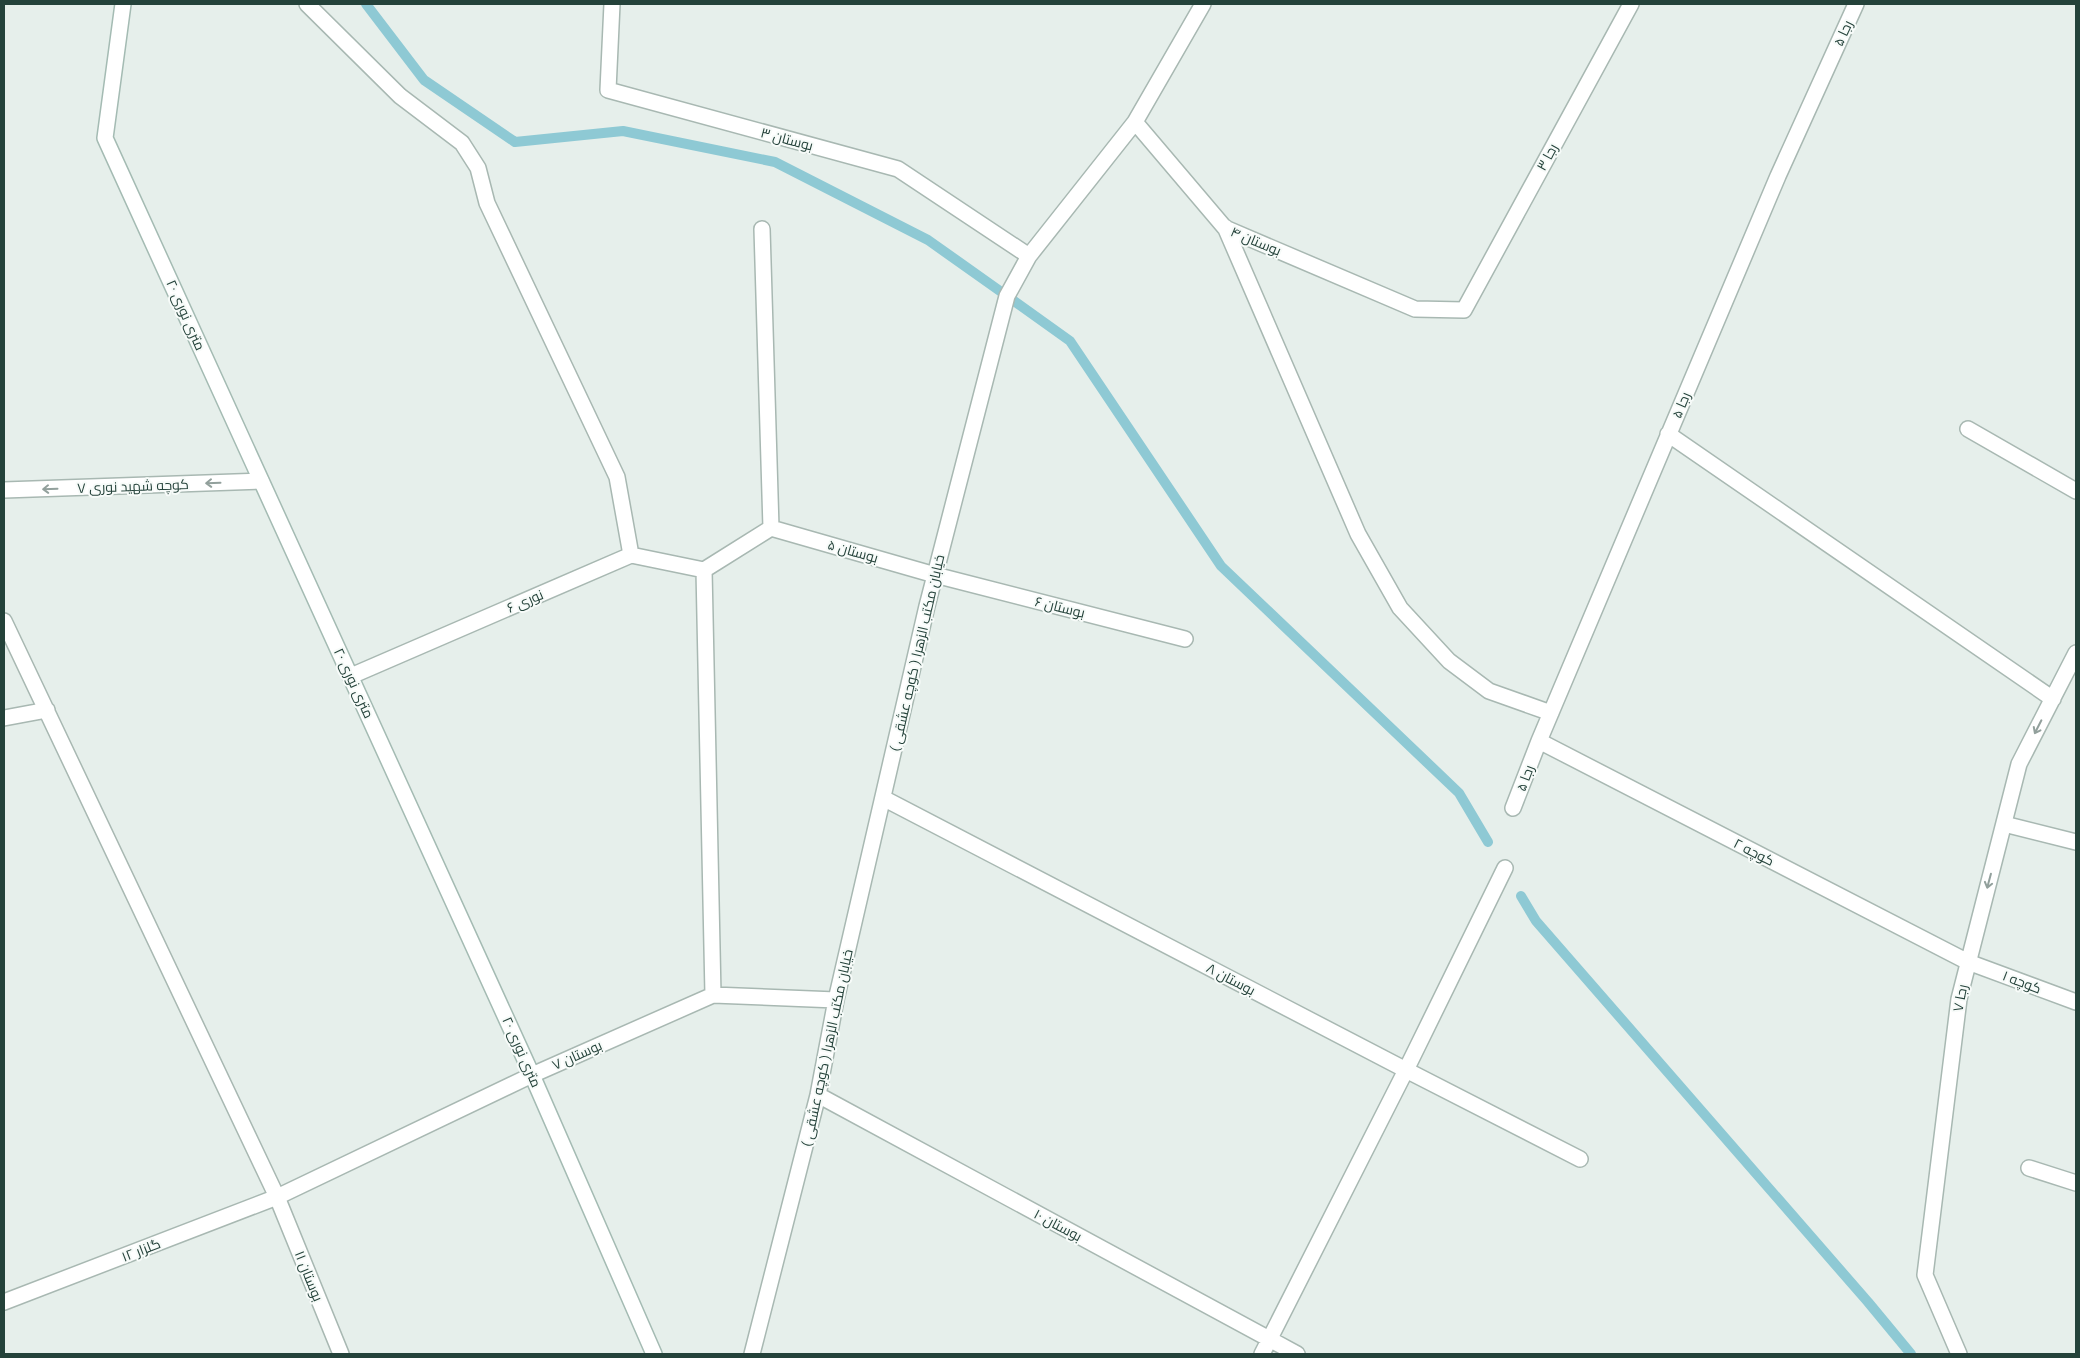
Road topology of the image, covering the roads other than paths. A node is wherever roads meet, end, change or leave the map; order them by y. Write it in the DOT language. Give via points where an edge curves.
graph roads {
  1 [pos="123,4"];
  2 [pos="307,4"];
  3 [pos="612,4"];
  4 [pos="1202,4"];
  5 [pos="1631,4"];
  6 [pos="1856,4"];
  7 [pos="1135,122"];
  8 [pos="1225,227"];
  9 [pos="762,228"];
  10 [pos="1030,256"];
  11 [pos="1415,309"];
  12 [pos="1968,429"];
  13 [pos="1668,434"];
  14 [pos="262,481"];
  15 [pos="4,490"];
  16 [pos="2076,491"];
  17 [pos="771,528"];
  18 [pos="631,555"];
  19 [pos="704,570"];
  20 [pos="935,575"];
  21 [pos="4,621"];
  22 [pos="1185,639"];
  23 [pos="2076,653"];
  24 [pos="350,676"];
  25 [pos="2053,699"];
  26 [pos="47,710"];
  27 [pos="1551,712"];
  28 [pos="4,718"];
  29 [pos="1539,741"];
  30 [pos="883,798"];
  31 [pos="1513,808"];
  32 [pos="2004,824"];
  33 [pos="2076,842"];
  34 [pos="1505,868"];
  35 [pos="1968,962"];
  36 [pos="713,995"];
  37 [pos="836,1000"];
  38 [pos="2076,1002"];
  39 [pos="1406,1070"];
  40 [pos="532,1075"];
  41 [pos="818,1095"];
  42 [pos="1580,1159"];
  43 [pos="2029,1168"];
  44 [pos="2076,1183"];
  45 [pos="278,1198"];
  46 [pos="4,1302"];
  47 [pos="1270,1340"];
  48 [pos="341,1354"];
  49 [pos="654,1354"];
  50 [pos="752,1354"];
  51 [pos="1262,1354"];
  52 [pos="1297,1354"];
  53 [pos="1959,1354"];
  1 -- 14 [label="street, ۲۰ متری نوری" via="105,138"];
  2 -- 18 [label="street" via="400,96 462,143 478,168 487,203 617,477"];
  3 -- 10 [label="street, بوستان ۳" via="608,90 898,169"];
  4 -- 7 [label="street, خیابان مکتب الزهرا ( کوچه عشقی )"];
  5 -- 11 [label="street, رجا ۳" via="1464,310"];
  6 -- 13 [label="street, رجا ۵" via="1778,176"];
  7 -- 8 [label="street, بوستان ۴"];
  7 -- 10 [label="street, خیابان مکتب الزهرا ( کوچه عشقی )"];
  8 -- 11 [label="street, بوستان ۴"];
  8 -- 27 [label="street" via="1358,534 1400,608 1449,662 1489,691"];
  9 -- 17 [label="street"];
  10 -- 20 [label="street, خیابان مکتب الزهرا ( کوچه عشقی )" via="1007,296"];
  12 -- 16 [label="street"];
  13 -- 25 [label="street"];
  13 -- 27 [label="street, رجا ۵"];
  14 -- 15 [label="street, کوچه شهید نوری ۷, one-way"];
  14 -- 24 [label="street, ۲۰ متری نوری"];
  17 -- 19 [label="street"];
  17 -- 20 [label="street, بوستان ۵"];
  18 -- 19 [label="street"];
  18 -- 24 [label="street, نوری ۶"];
  19 -- 36 [label="street"];
  20 -- 22 [label="street, بوستان ۶"];
  20 -- 30 [label="street, خیابان مکتب الزهرا ( کوچه عشقی )"];
  21 -- 26 [label="street, بوستان ۱۱"];
  23 -- 25 [label="street, رجا ۷"];
  24 -- 40 [label="street, ۲۰ متری نوری"];
  25 -- 32 [label="street, رجا ۷, one-way" via="2019,764"];
  26 -- 28 [label="street"];
  26 -- 45 [label="street, بوستان ۱۱"];
  27 -- 29 [label="street, رجا ۵"];
  29 -- 31 [label="street, رجا ۵"];
  29 -- 35 [label="street, کوچه ۲"];
  30 -- 37 [label="street, خیابان مکتب الزهرا ( کوچه عشقی )"];
  30 -- 39 [label="street, بوستان ۸"];
  32 -- 33 [label="street"];
  32 -- 35 [label="street, رجا ۷, one-way"];
  34 -- 39 [label="street"];
  35 -- 38 [label="street, کوچه ۱"];
  35 -- 53 [label="street, رجا ۷" via="1959,999 1925,1275"];
  36 -- 37 [label="street, بوستان ۷"];
  36 -- 40 [label="street, بوستان ۷"];
  37 -- 41 [label="street, خیابان مکتب الزهرا ( کوچه عشقی )"];
  39 -- 42 [label="street, بوستان ۸"];
  39 -- 47 [label="street"];
  40 -- 45 [label="street, بوستان ۷"];
  40 -- 49 [label="street, ۲۰ متری نوری"];
  41 -- 47 [label="street, بوستان ۱۰"];
  41 -- 50 [label="street, خیابان مکتب الزهرا ( کوچه عشقی )"];
  43 -- 44 [label="street"];
  45 -- 46 [label="street, گلزار ۱۲"];
  45 -- 48 [label="street, بوستان ۱۱"];
  47 -- 51 [label="street"];
  47 -- 52 [label="street, بوستان ۱۰"];
}
